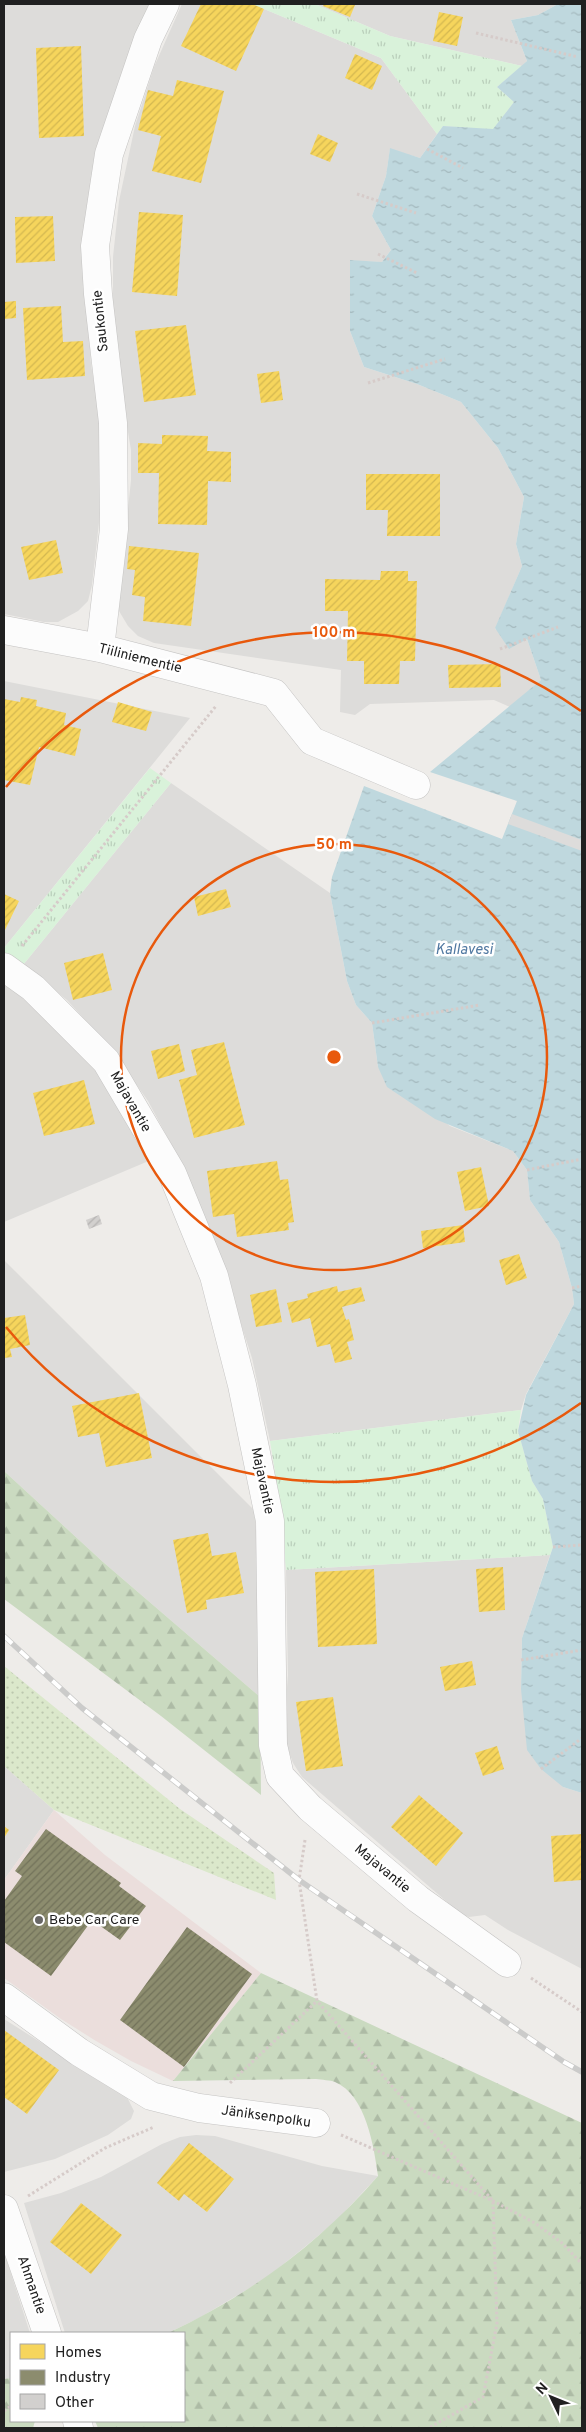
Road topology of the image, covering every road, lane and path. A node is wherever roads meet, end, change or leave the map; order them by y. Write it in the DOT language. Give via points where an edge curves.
graph roads {
  1 [pos="164,4"];
  2 [pos="476,33"];
  3 [pos="578,57"];
  4 [pos="427,149"];
  5 [pos="463,168"];
  6 [pos="357,194"];
  7 [pos="416,213"];
  8 [pos="378,254"];
  9 [pos="417,273"];
  10 [pos="445,359"];
  11 [pos="368,383"];
  12 [pos="558,627"];
  13 [pos="4,630"];
  14 [pos="100,648"];
  15 [pos="500,649"];
  16 [pos="234,683"];
  17 [pos="416,785"];
  18 [pos="4,968"];
  19 [pos="480,1004"];
  20 [pos="372,1023"];
  21 [pos="582,1159"];
  22 [pos="527,1170"];
  23 [pos="582,1286"];
  24 [pos="572,1288"];
  25 [pos="582,1545"];
  26 [pos="552,1546"];
  27 [pos="582,1650"];
  28 [pos="521,1660"];
  29 [pos="582,1738"];
  30 [pos="541,1769"];
  31 [pos="310,1808"];
  32 [pos="507,1963"];
  33 [pos="4,1997"];
  34 [pos="582,2012"];
  35 [pos="316,2123"];
  36 [pos="493,2201"];
  37 [pos="4,2209"];
  38 [pos="582,2264"];
  39 [pos="47,2332"];
  40 [pos="326,2428"];
  41 [pos="331,2428"];
  42 [pos="428,2428"];
  1 -- 14 [label="street, Saukontie" via="148,39 109,154 95,246 113,423 114,530"];
  2 -- 3 [label="path"];
  4 -- 5 [label="path"];
  6 -- 7 [label="path"];
  8 -- 9 [label="path"];
  10 -- 11 [label="path"];
  12 -- 15 [label="path"];
  13 -- 14 [label="street, Tiiliniementie"];
  14 -- 16 [label="street, Tiiliniementie"];
  16 -- 17 [label="street, Tiiliniementie" via="274,693 312,741"];
  16 -- 18 [label="path"];
  18 -- 31 [label="street, Majavantie" via="33,988 106,1061 172,1173 214,1276 242,1385 270,1521 273,1744 280,1776"];
  19 -- 20 [label="path"];
  21 -- 22 [label="path"];
  23 -- 24 [label="path"];
  25 -- 26 [label="path"];
  27 -- 28 [label="path"];
  29 -- 30 [label="path"];
  31 -- 32 [label="street, Majavantie" via="418,1899"];
  31 -- 36 [label="path" via="299,1880 317,2001"];
  32 -- 34 [label="path"];
  33 -- 35 [label="street, Jäniksenpolku" via="79,2052 151,2096 199,2108"];
  35 -- 36 [label="path, Jäniksenpolku"];
  36 -- 38 [label="path, Jäniksenpolku" via="535,2223 562,2243"];
  36 -- 42 [label="path" via="496,2323 483,2397"];
  37 -- 39 [label="street, Ahmantie"];
  40 -- 41 [label="path"];
}
